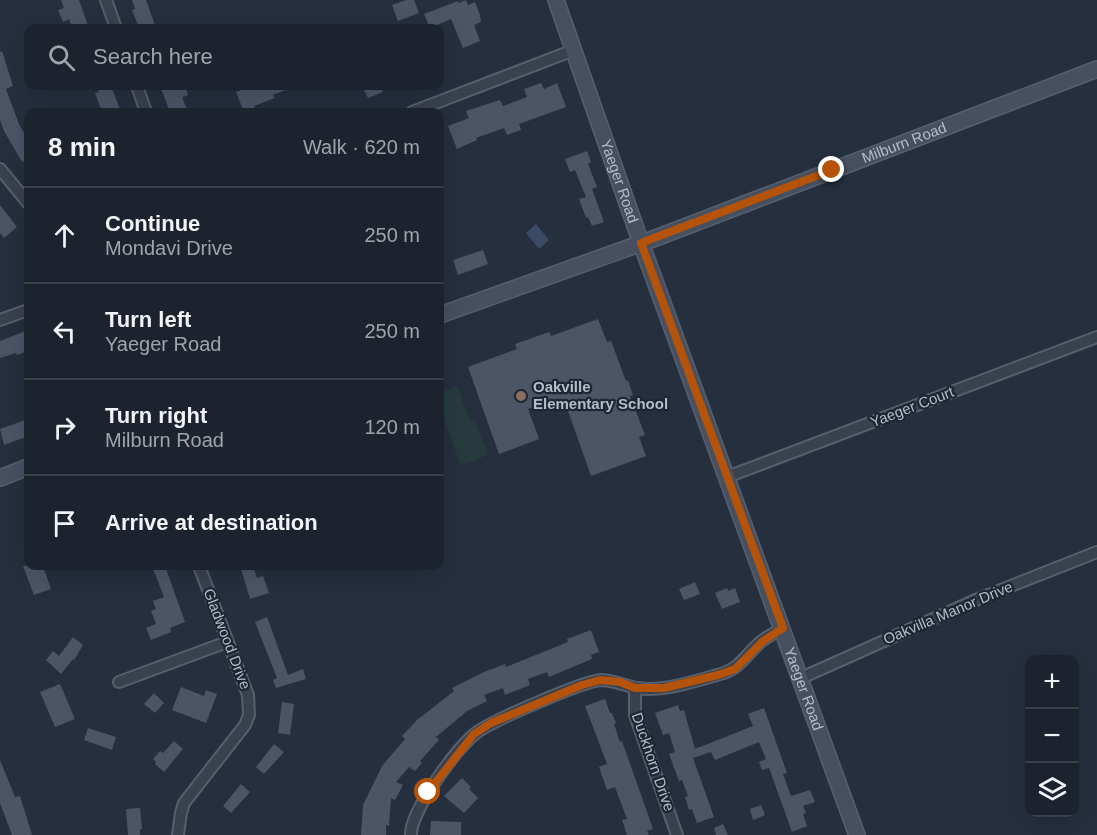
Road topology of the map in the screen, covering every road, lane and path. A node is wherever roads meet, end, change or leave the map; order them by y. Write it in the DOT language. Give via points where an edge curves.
graph roads {
  1 [pos="106,0"];
  2 [pos="556,0"];
  3 [pos="115,24"];
  4 [pos="574,50"];
  5 [pos="1097,69"];
  6 [pos="138,90"];
  7 [pos="144,108"];
  8 [pos="422,108"];
  9 [pos="0,169"];
  10 [pos="24,198"];
  11 [pos="641,243"];
  12 [pos="24,311"];
  13 [pos="444,314"];
  14 [pos="0,320"];
  15 [pos="1097,337"];
  16 [pos="24,469"];
  17 [pos="727,477"];
  18 [pos="0,478"];
  19 [pos="1097,552"];
  20 [pos="200,570"];
  21 [pos="783,628"];
  22 [pos="227,642"];
  23 [pos="801,678"];
  24 [pos="119,682"];
  25 [pos="635,688"];
  26 [pos="178,835"];
  27 [pos="411,835"];
  28 [pos="677,835"];
  29 [pos="857,835"];
  1 -- 3 [label="street"];
  2 -- 4 [label="street, Yaeger Road"];
  4 -- 8 [label="street"];
  4 -- 11 [label="street, Yaeger Road"];
  5 -- 11 [label="street, Milburn Road"];
  6 -- 7 [label="street"];
  9 -- 10 [label="street"];
  11 -- 13 [label="street, Milburn Road"];
  11 -- 17 [label="street, Yaeger Road"];
  12 -- 14 [label="street"];
  15 -- 17 [label="street, Yaeger Court"];
  16 -- 18 [label="street"];
  17 -- 21 [label="street, Yaeger Road"];
  19 -- 23 [label="street, Oakvilla Manor Drive" via="978,599"];
  20 -- 22 [label="street, Gladwood Drive"];
  21 -- 23 [label="street, Yaeger Road"];
  21 -- 25 [label="street" via="763,641 735,669 664,688"];
  22 -- 24 [label="street"];
  22 -- 26 [label="street, Gladwood Drive" via="248,695 249,715 184,803"];
  23 -- 29 [label="street, Yaeger Road"];
  25 -- 27 [label="street" via="600,680 582,685 474,734 428,792 410,827"];
  25 -- 28 [label="street, Duckhorn Drive" via="635,715"];
}
